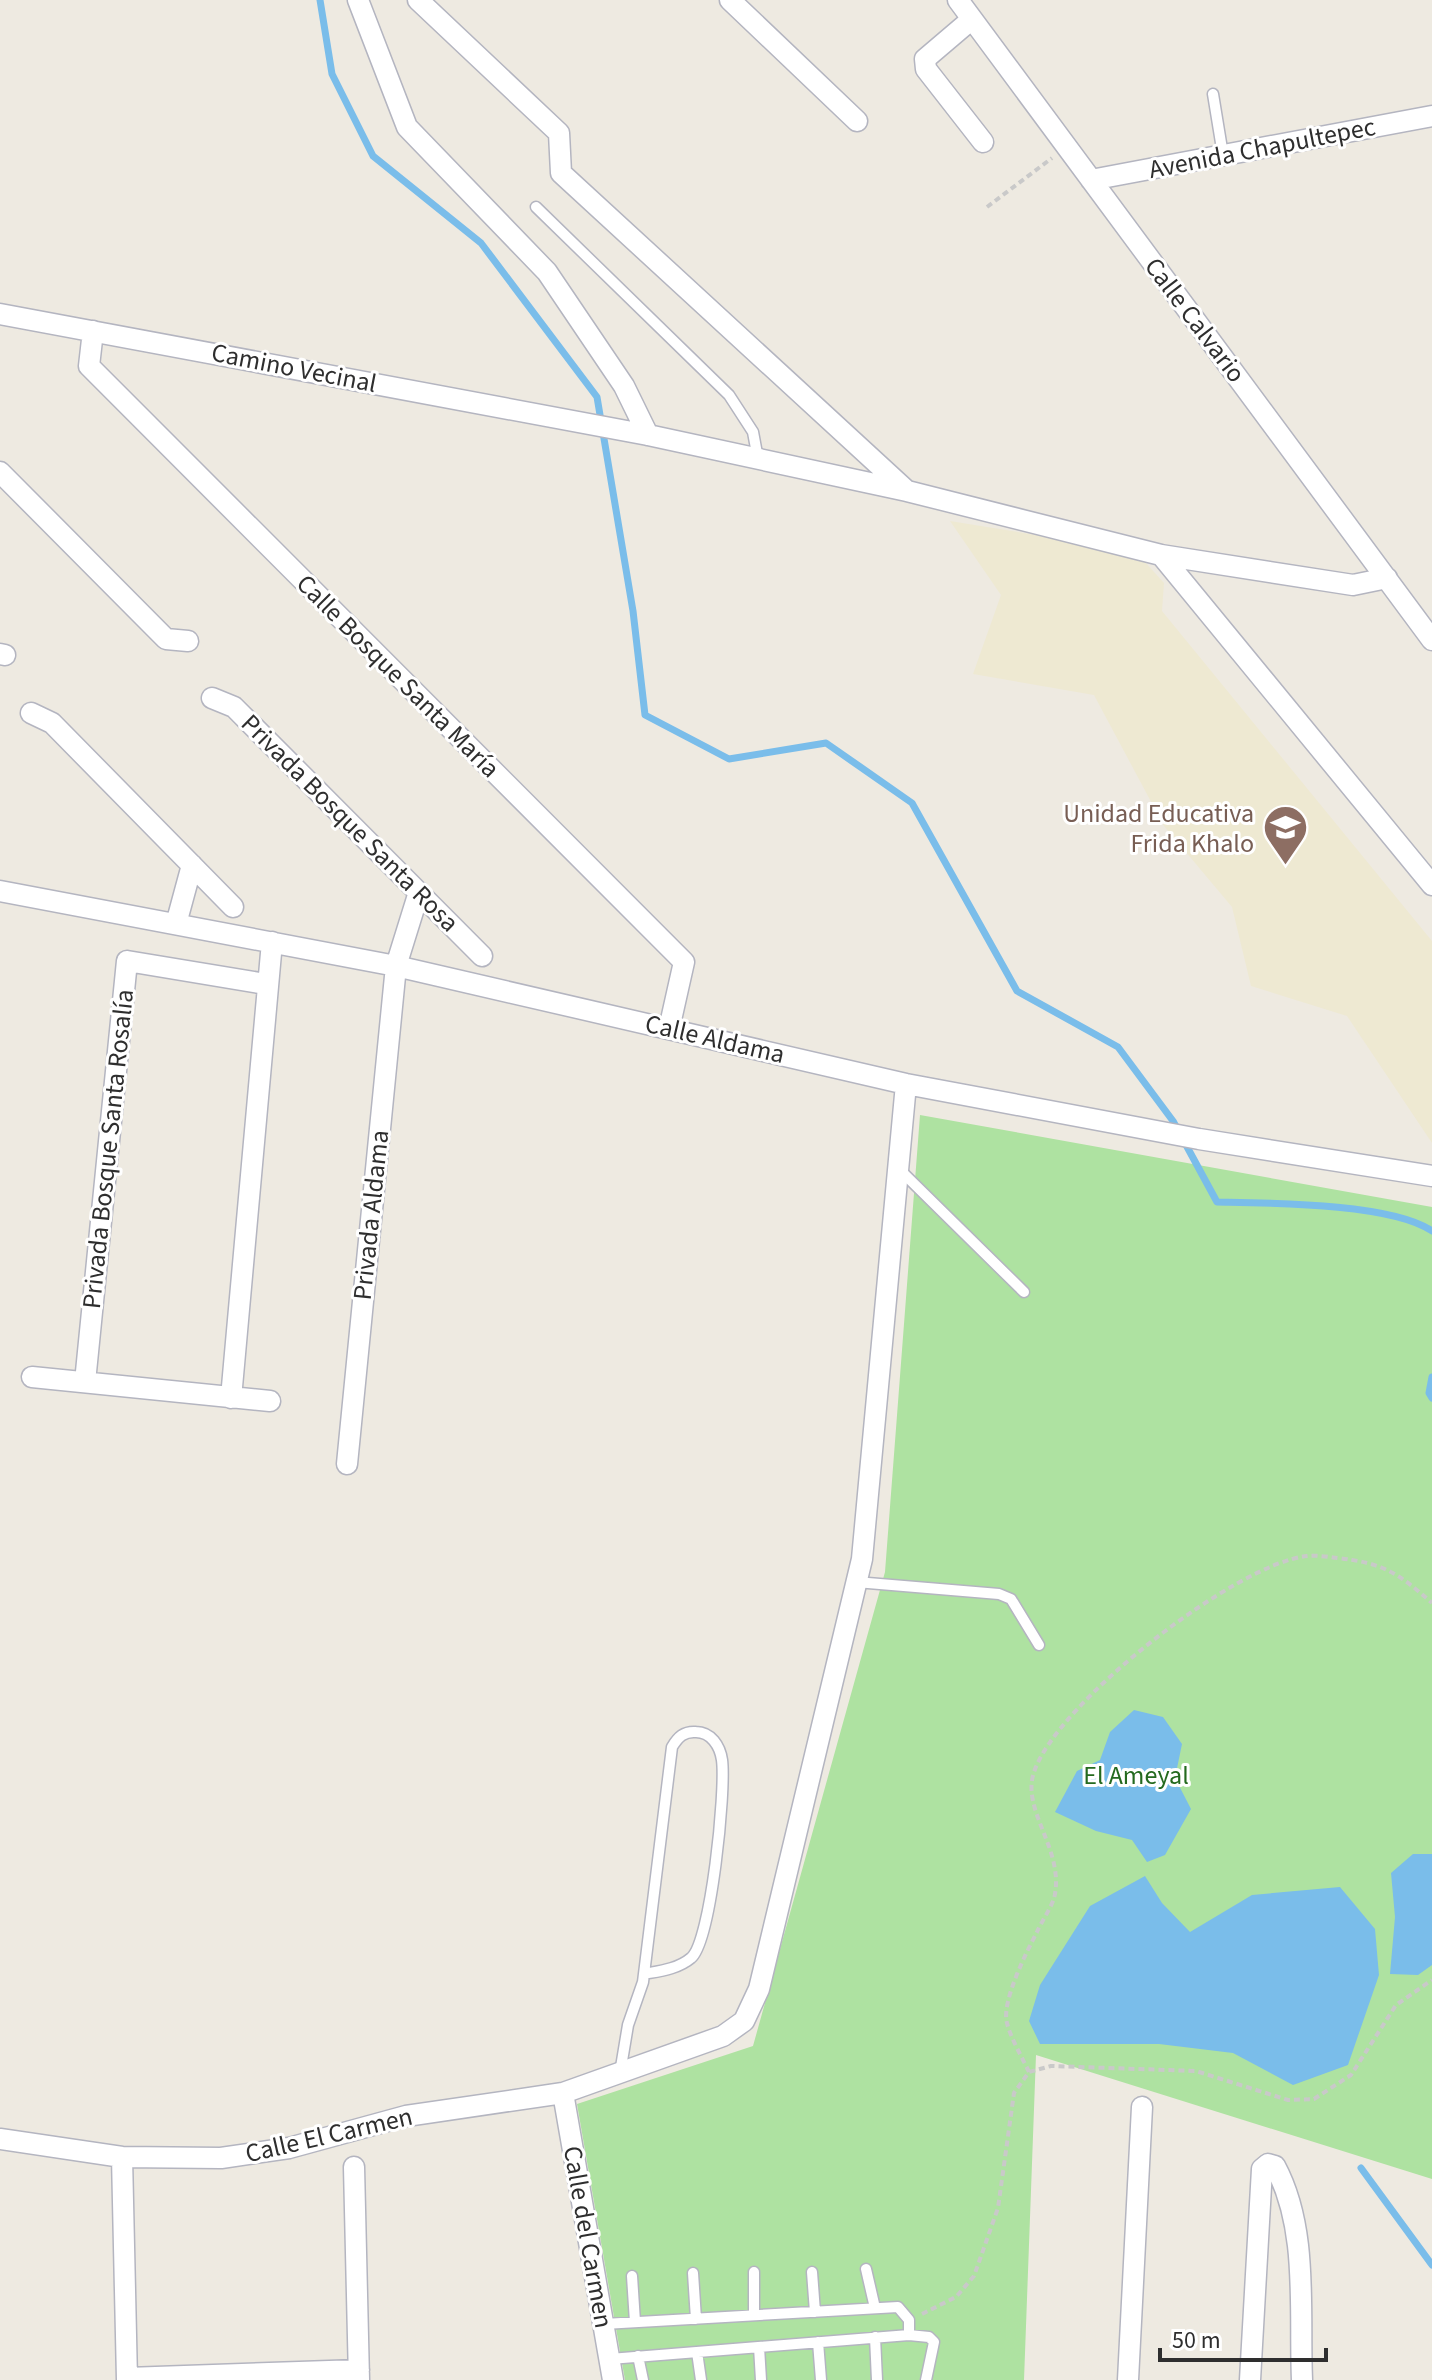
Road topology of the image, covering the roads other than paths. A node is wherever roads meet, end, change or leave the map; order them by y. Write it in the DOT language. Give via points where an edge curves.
graph roads {
  1 [pos="358,0"];
  2 [pos="418,0"];
  3 [pos="730,0"];
  4 [pos="958,0"];
  5 [pos="972,19"];
  6 [pos="1213,94"];
  7 [pos="1432,116"];
  8 [pos="857,121"];
  9 [pos="983,142"];
  10 [pos="1223,155"];
  11 [pos="1091,180"];
  12 [pos="536,207"];
  13 [pos="0,314"];
  14 [pos="93,331"];
  15 [pos="648,435"];
  16 [pos="758,459"];
  17 [pos="0,472"];
  18 [pos="907,491"];
  19 [pos="1161,555"];
  20 [pos="1387,578"];
  21 [pos="1432,640"];
  22 [pos="188,641"];
  23 [pos="212,698"];
  24 [pos="31,713"];
  25 [pos="192,865"];
  26 [pos="1432,885"];
  27 [pos="0,891"];
  28 [pos="419,892"];
  29 [pos="233,907"];
  30 [pos="176,924"];
  31 [pos="270,951"];
  32 [pos="482,956"];
  33 [pos="396,966"];
  34 [pos="266,984"];
  35 [pos="669,1029"];
  36 [pos="906,1084"];
  37 [pos="898,1168"];
  38 [pos="1432,1176"];
  39 [pos="1024,1292"];
  40 [pos="32,1377"];
  41 [pos="85,1382"];
  42 [pos="231,1398"];
  43 [pos="270,1401"];
  44 [pos="347,1464"];
  45 [pos="856,1582"];
  46 [pos="1039,1645"];
  47 [pos="644,1974"];
  48 [pos="620,2073"];
  49 [pos="563,2093"];
  50 [pos="1142,2107"];
  51 [pos="0,2139"];
  52 [pos="122,2157"];
  53 [pos="354,2167"];
  54 [pos="866,2269"];
  55 [pos="754,2272"];
  56 [pos="812,2272"];
  57 [pos="693,2273"];
  58 [pos="632,2276"];
  59 [pos="875,2308"];
  60 [pos="815,2312"];
  61 [pos="754,2315"];
  62 [pos="696,2319"];
  63 [pos="635,2322"];
  64 [pos="604,2324"];
  65 [pos="909,2335"];
  66 [pos="875,2337"];
  67 [pos="818,2342"];
  68 [pos="759,2347"];
  69 [pos="697,2352"];
  70 [pos="638,2356"];
  71 [pos="610,2359"];
  72 [pos="359,2375"];
  73 [pos="127,2379"];
  74 [pos="613,2380"];
  75 [pos="643,2380"];
  76 [pos="701,2380"];
  77 [pos="761,2380"];
  78 [pos="821,2380"];
  79 [pos="877,2380"];
  80 [pos="926,2380"];
  81 [pos="1128,2380"];
  82 [pos="1250,2380"];
  83 [pos="1302,2380"];
  1 -- 15 [label="street" via="407,127 547,272 624,386"];
  2 -- 18 [label="street" via="559,133 561,173"];
  3 -- 8 [label="street"];
  4 -- 5 [label="street, Calle Calvario"];
  5 -- 9 [label="street" via="925,59 926,69"];
  5 -- 11 [label="street, Calle Calvario"];
  6 -- 10 [label="lane"];
  7 -- 10 [label="street, Avenida Chapultepec"];
  10 -- 11 [label="street, Avenida Chapultepec"];
  11 -- 20 [label="street, Calle Calvario"];
  12 -- 16 [label="lane" via="729,395 753,432"];
  13 -- 14 [label="street, Camino Vecinal"];
  14 -- 15 [label="street, Camino Vecinal"];
  14 -- 35 [label="street, Calle Bosque Santa María" via="89,366 684,962"];
  15 -- 16 [label="street"];
  16 -- 18 [label="street"];
  17 -- 22 [label="street" via="166,639"];
  18 -- 19 [label="street"];
  19 -- 20 [label="street" via="1353,585"];
  19 -- 26 [label="street"];
  20 -- 21 [label="street, Calle Calvario"];
  23 -- 28 [label="street, Privada Bosque Santa Rosa" via="234,707"];
  24 -- 25 [label="street" via="52,723"];
  25 -- 29 [label="street"];
  25 -- 30 [label="street"];
  27 -- 30 [label="street, Calle Aldama"];
  28 -- 32 [label="street, Privada Bosque Santa Rosa"];
  28 -- 33 [label="street, Privada Aldama"];
  30 -- 31 [label="street, Calle Aldama"];
  31 -- 33 [label="street, Calle Aldama"];
  31 -- 34 [label="street"];
  33 -- 35 [label="street, Calle Aldama"];
  33 -- 44 [label="street, Privada Aldama"];
  34 -- 41 [label="street, Privada Bosque Santa Rosalía" via="127,961"];
  34 -- 42 [label="street"];
  35 -- 36 [label="street, Calle Aldama"];
  36 -- 37 [label="street, Calle El Carmen"];
  36 -- 38 [label="street, Calle Aldama"];
  37 -- 39 [label="lane"];
  37 -- 45 [label="street, Calle El Carmen"];
  40 -- 41 [label="street"];
  41 -- 42 [label="street"];
  42 -- 43 [label="street"];
  45 -- 46 [label="lane" via="999,1594 1011,1599"];
  45 -- 48 [label="street, Calle El Carmen" via="759,1989 744,2021 723,2036"];
  47 -- 47 [label="lane" via="672,1747 691,1731 706,1732 722,1758 723,1805 704,1934 691,1958"];
  47 -- 48 [label="lane"];
  48 -- 49 [label="street, Calle El Carmen"];
  49 -- 52 [label="street, Calle El Carmen" via="406,2116 289,2148 221,2158"];
  49 -- 64 [label="street, Calle del Carmen"];
  50 -- 81 [label="street"];
  51 -- 52 [label="street, Calle El Carmen"];
  52 -- 73 [label="street"];
  53 -- 72 [label="street"];
  54 -- 59 [label="lane"];
  55 -- 61 [label="lane"];
  56 -- 60 [label="lane"];
  57 -- 62 [label="lane"];
  58 -- 63 [label="lane"];
  59 -- 60 [label="lane"];
  59 -- 65 [label="lane" via="898,2307 909,2320"];
  60 -- 61 [label="lane"];
  61 -- 62 [label="lane"];
  62 -- 63 [label="lane"];
  63 -- 64 [label="lane"];
  64 -- 71 [label="street, Calle del Carmen"];
  65 -- 66 [label="lane"];
  65 -- 80 [label="lane" via="934,2342"];
  66 -- 67 [label="lane"];
  66 -- 79 [label="lane"];
  67 -- 68 [label="lane"];
  67 -- 78 [label="lane"];
  68 -- 69 [label="lane"];
  68 -- 77 [label="lane"];
  69 -- 70 [label="lane"];
  69 -- 76 [label="lane"];
  70 -- 71 [label="lane"];
  70 -- 75 [label="lane"];
  71 -- 74 [label="street, Calle del Carmen"];
  72 -- 73 [label="street"];
  82 -- 83 [label="street" via="1262,2169 1268,2164 1275,2166 1296,2219"];
}
